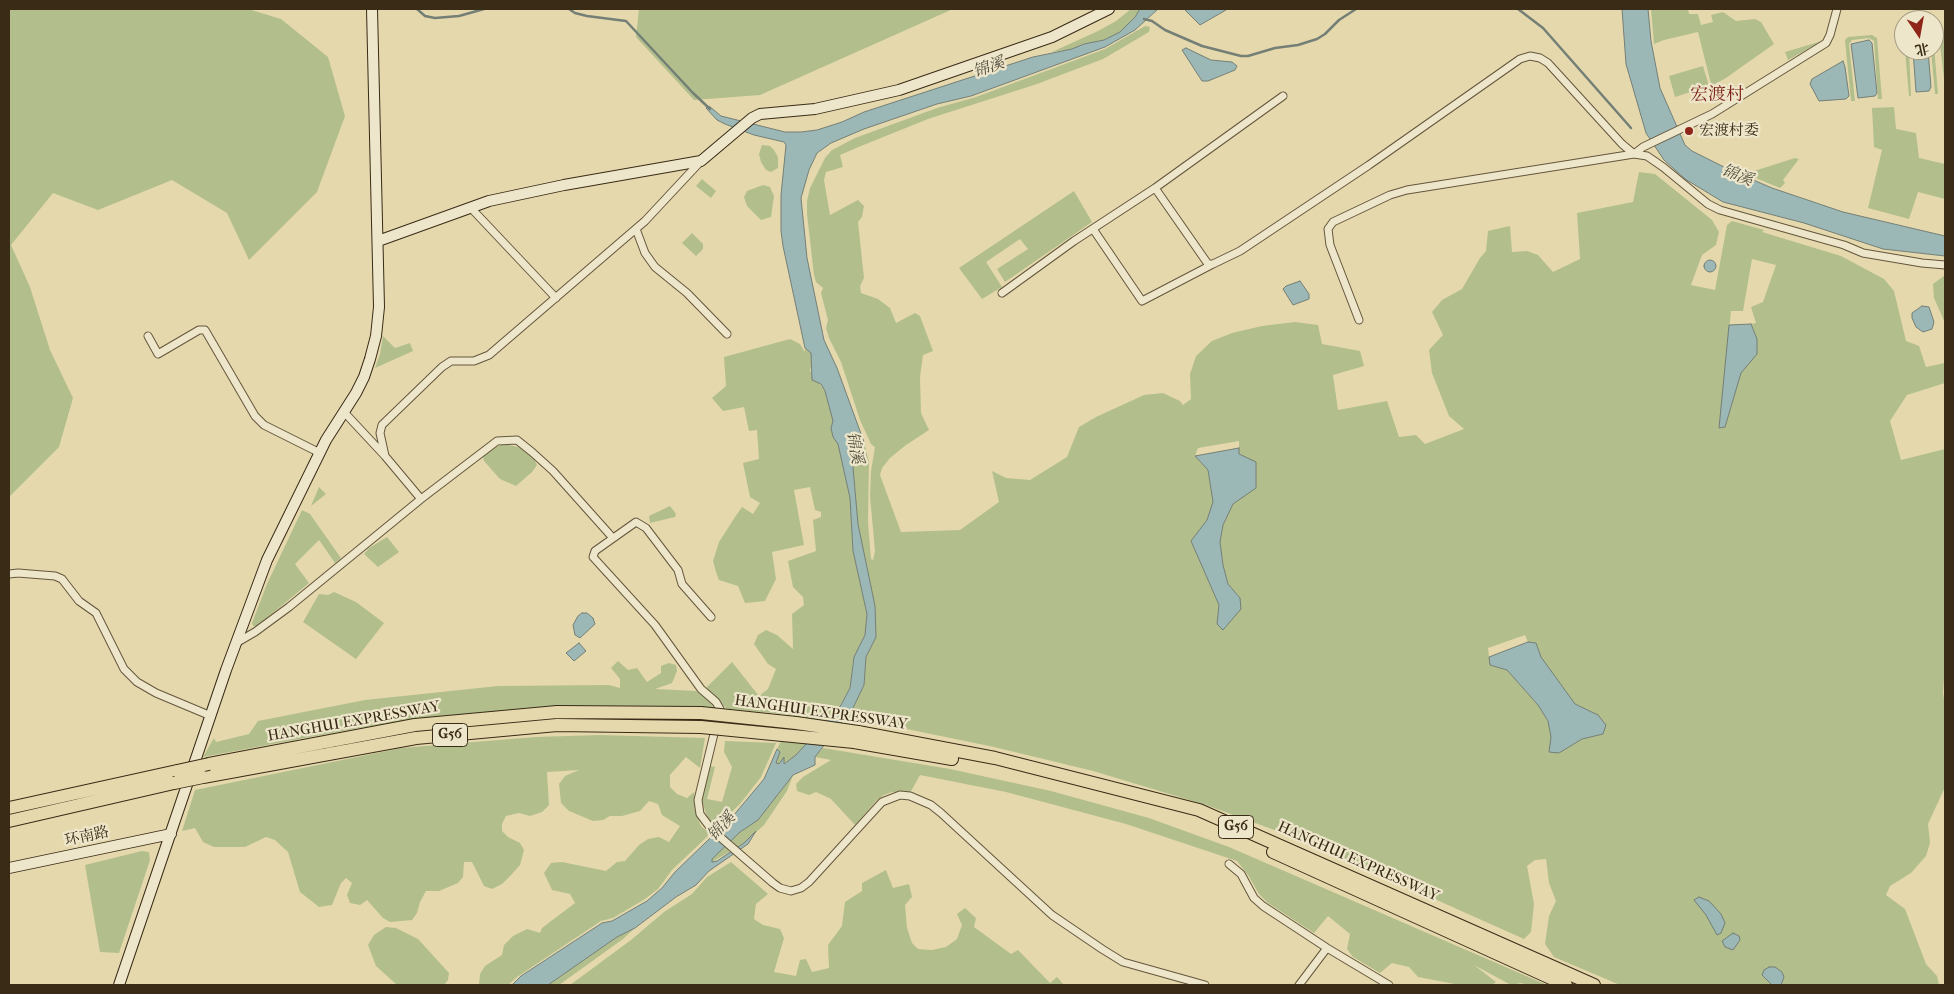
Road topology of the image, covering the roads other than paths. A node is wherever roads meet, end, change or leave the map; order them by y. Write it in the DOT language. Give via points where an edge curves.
graph roads {
  1 [pos="372,9"];
  2 [pos="1109,9"];
  3 [pos="1837,9"];
  4 [pos="1283,96"];
  5 [pos="1634,154"];
  6 [pos="701,161"];
  7 [pos="1155,188"];
  8 [pos="470,207"];
  9 [pos="636,229"];
  10 [pos="1093,229"];
  11 [pos="378,241"];
  12 [pos="1213,264"];
  13 [pos="1945,265"];
  14 [pos="1002,293"];
  15 [pos="556,298"];
  16 [pos="1360,320"];
  17 [pos="727,334"];
  18 [pos="148,336"];
  19 [pos="344,412"];
  20 [pos="320,453"];
  21 [pos="385,456"];
  22 [pos="421,499"];
  23 [pos="612,538"];
  24 [pos="9,574"];
  25 [pos="711,617"];
  26 [pos="236,643"];
  27 [pos="211,716"];
  28 [pos="856,737"];
  29 [pos="176,777"];
  30 [pos="9,808"];
  31 [pos="9,821"];
  32 [pos="171,834"];
  33 [pos="1228,864"];
  34 [pos="9,868"];
  35 [pos="1327,948"];
  36 [pos="119,985"];
  37 [pos="1206,985"];
  38 [pos="1300,985"];
  39 [pos="1389,985"];
  40 [pos="1566,985"];
  41 [pos="1594,985"];
  1 -- 11 [label="street"];
  2 -- 6 [label="street" via="1052,37 899,90 815,109 769,112 752,118"];
  3 -- 5 [label="street" via="1826,44 1712,114"];
  4 -- 7 [label="street"];
  5 -- 12 [label="street" via="1548,63 1530,56 1520,59 1247,246"];
  5 -- 13 [label="street" via="1647,156 1720,210 1863,253"];
  5 -- 16 [label="street" via="1407,190 1333,222 1328,229 1330,245"];
  6 -- 8 [label="street" via="564,185"];
  6 -- 9 [label="street"];
  7 -- 10 [label="street"];
  7 -- 12 [label="street" via="1208,264"];
  8 -- 11 [label="street"];
  8 -- 15 [label="street"];
  9 -- 15 [label="street"];
  9 -- 17 [label="street" via="645,253 655,267 687,293"];
  10 -- 12 [label="street" via="1142,301"];
  10 -- 14 [label="street"];
  11 -- 19 [label="street" via="376,336 364,377"];
  15 -- 21 [label="street" via="484,359 451,361 442,367 382,425 380,433"];
  18 -- 20 [label="street" via="158,354 199,330 205,330 259,420"];
  19 -- 20 [label="street"];
  19 -- 21 [label="street"];
  20 -- 26 [label="street" via="267,560"];
  21 -- 22 [label="street"];
  22 -- 23 [label="street" via="497,441 517,440 553,471"];
  22 -- 26 [label="street" via="289,607"];
  23 -- 25 [label="street" via="636,522 646,528 678,570 682,584"];
  23 -- 37 [label="street" via="593,557 655,625 696,684 720,709 698,800 700,814 741,857 780,888 791,891 810,882 882,802 900,795 910,796 931,805 1052,915 1102,949 1123,962"];
  24 -- 27 [label="street" via="62,579 80,601 96,612 124,669 137,682"];
  26 -- 27 [label="street"];
  27 -- 32 [label="street"];
  28 -- 29 [label="highway, HANGHUI EXPRESSWAY / G56, bridge" via="701,727 556,725 416,738 203,777"];
  28 -- 29 [label="highway, HANGHUI EXPRESSWAY / G56, bridge" via="796,723 701,713 557,712 415,725 209,764"];
  28 -- 40 [label="highway, HANGHUI EXPRESSWAY / G56" via="994,766 1195,817"];
  28 -- 41 [label="highway, HANGHUI EXPRESSWAY / G56" via="995,758 1198,810"];
  29 -- 30 [label="highway, HANGHUI EXPRESSWAY / G56"];
  29 -- 31 [label="highway, HANGHUI EXPRESSWAY / G56"];
  32 -- 34 [label="street, 环南路"];
  32 -- 36 [label="street"];
  33 -- 35 [label="street" via="1241,874 1262,906"];
  35 -- 38 [label="street"];
  35 -- 39 [label="street"];
}
